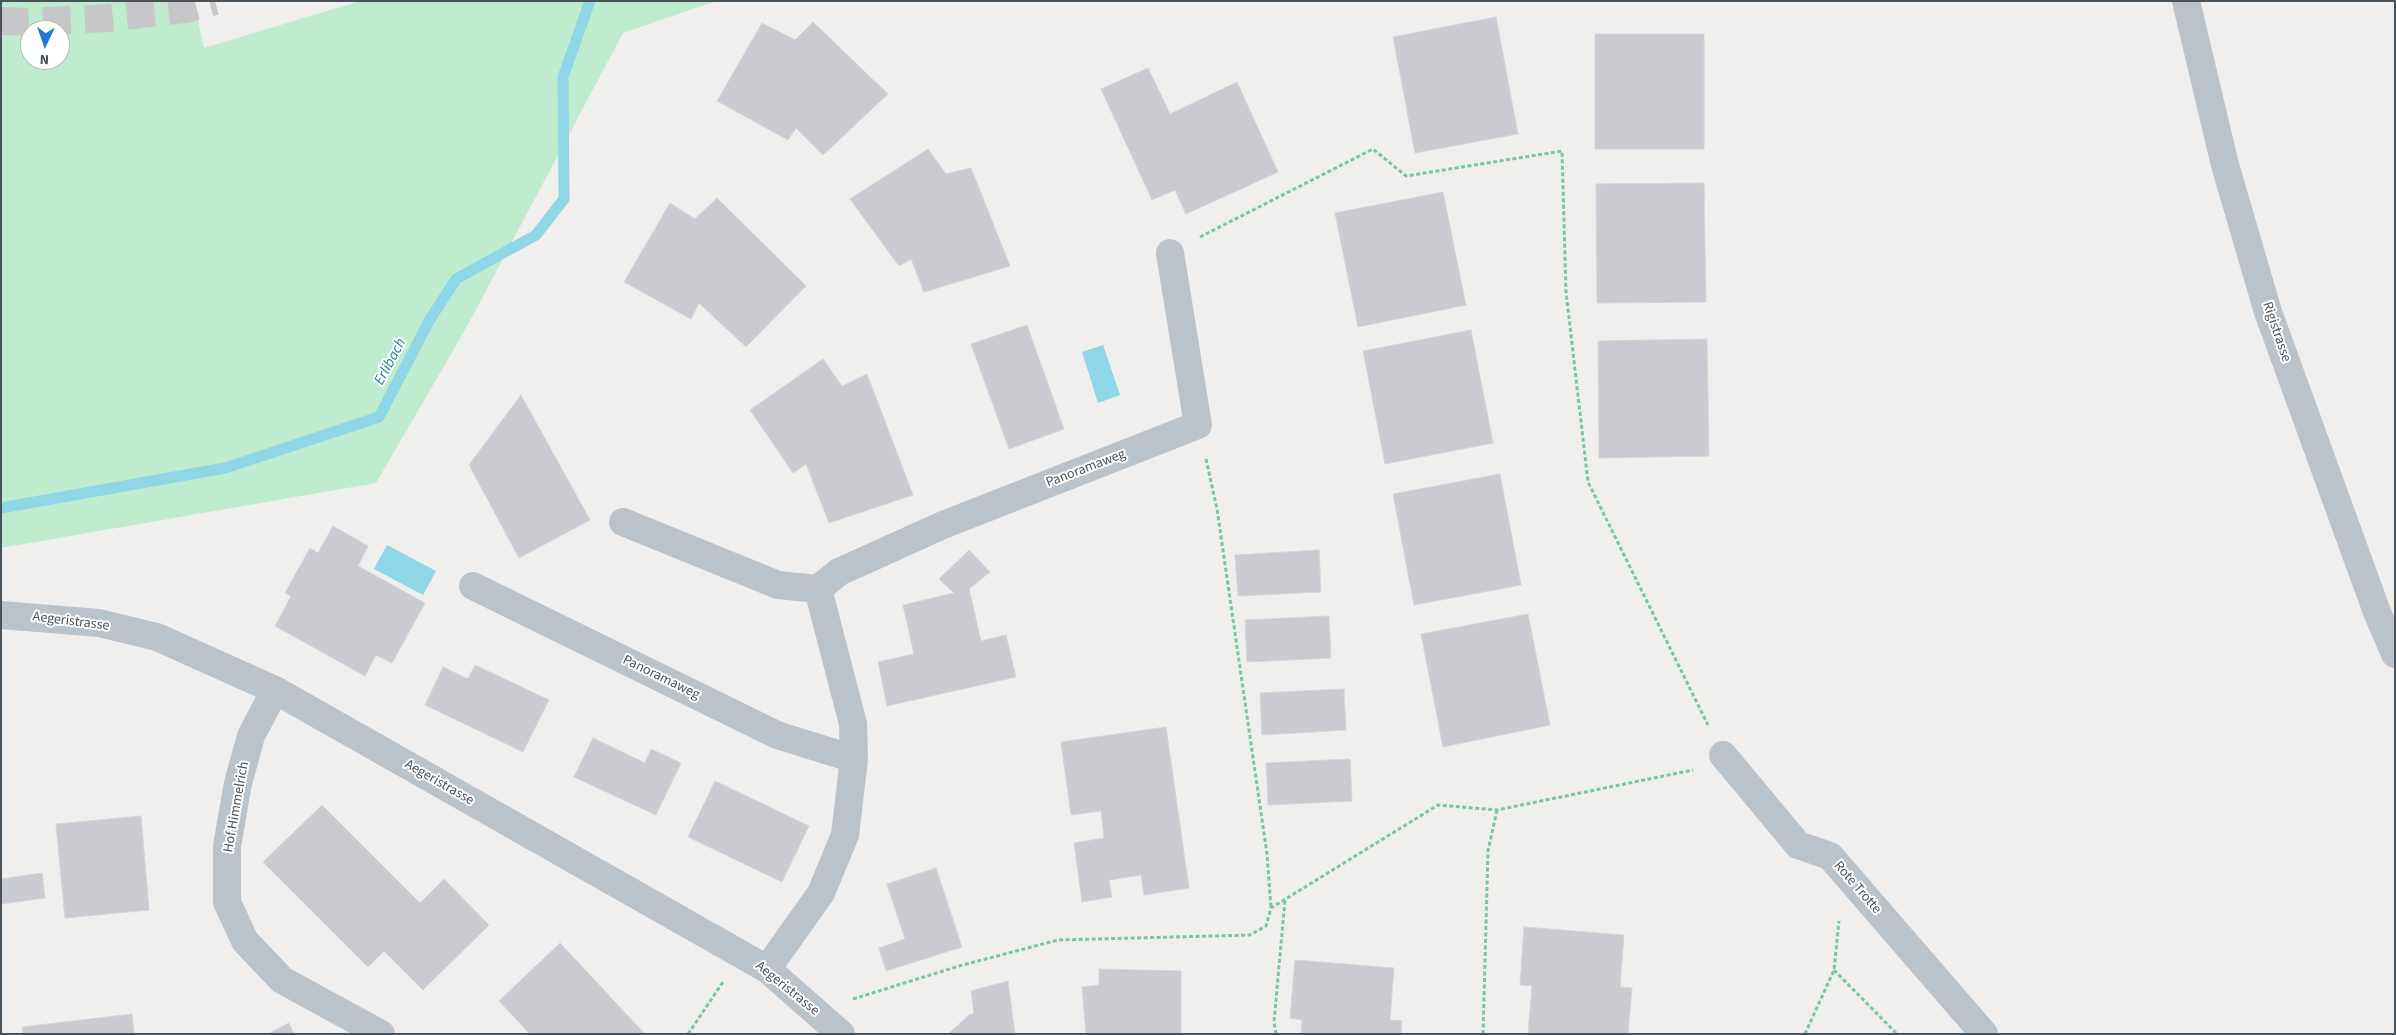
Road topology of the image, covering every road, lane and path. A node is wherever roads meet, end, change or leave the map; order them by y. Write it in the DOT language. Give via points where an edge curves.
graph roads {
  1 [pos="2186,1"];
  2 [pos="1170,253"];
  3 [pos="1198,426"];
  4 [pos="623,522"];
  5 [pos="473,586"];
  6 [pos="818,589"];
  7 [pos="1,615"];
  8 [pos="2395,654"];
  9 [pos="275,690"];
  10 [pos="1723,755"];
  11 [pos="854,759"];
  12 [pos="1497,810"];
  13 [pos="1285,900"];
  14 [pos="1271,908"];
  15 [pos="1839,920"];
  16 [pos="767,969"];
  17 [pos="1834,970"];
  18 [pos="727,976"];
  19 [pos="848,1001"];
  20 [pos="381,1034"];
  21 [pos="688,1034"];
  22 [pos="841,1034"];
  23 [pos="1276,1034"];
  24 [pos="1484,1034"];
  25 [pos="1806,1034"];
  26 [pos="1897,1034"];
  27 [pos="1984,1034"];
  1 -- 8 [label="street, Rigistrasse" via="2225,165 2268,312"];
  2 -- 3 [label="street"];
  2 -- 10 [label="path" via="1372,149 1406,176 1562,151 1566,292 1588,482"];
  3 -- 6 [label="street, Panoramaweg" via="943,525 839,572"];
  3 -- 14 [label="path" via="1219,518 1267,854"];
  4 -- 6 [label="street" via="778,585"];
  5 -- 11 [label="street, Panoramaweg" via="777,735"];
  6 -- 11 [label="street" via="853,724"];
  7 -- 9 [label="street, Aegeristrasse" via="99,623 157,637"];
  9 -- 16 [label="street, Aegeristrasse"];
  9 -- 20 [label="street, Hof Himmelrich" via="251,736 238,782 227,846 227,902 245,941 282,980"];
  10 -- 12 [label="path" via="1689,772"];
  10 -- 27 [label="street, Rote Trotte" via="1798,845 1830,856"];
  11 -- 16 [label="street" via="845,834 821,893"];
  12 -- 13 [label="path" via="1438,805"];
  12 -- 24 [label="path" via="1488,851"];
  13 -- 14 [label="path"];
  13 -- 23 [label="path" via="1274,1022"];
  14 -- 19 [label="path" via="1266,926 1250,935 1058,940 959,966"];
  15 -- 17 [label="path"];
  16 -- 22 [label="street, Aegeristrasse"];
  17 -- 25 [label="path"];
  17 -- 26 [label="path"];
  18 -- 21 [label="path"];
}
